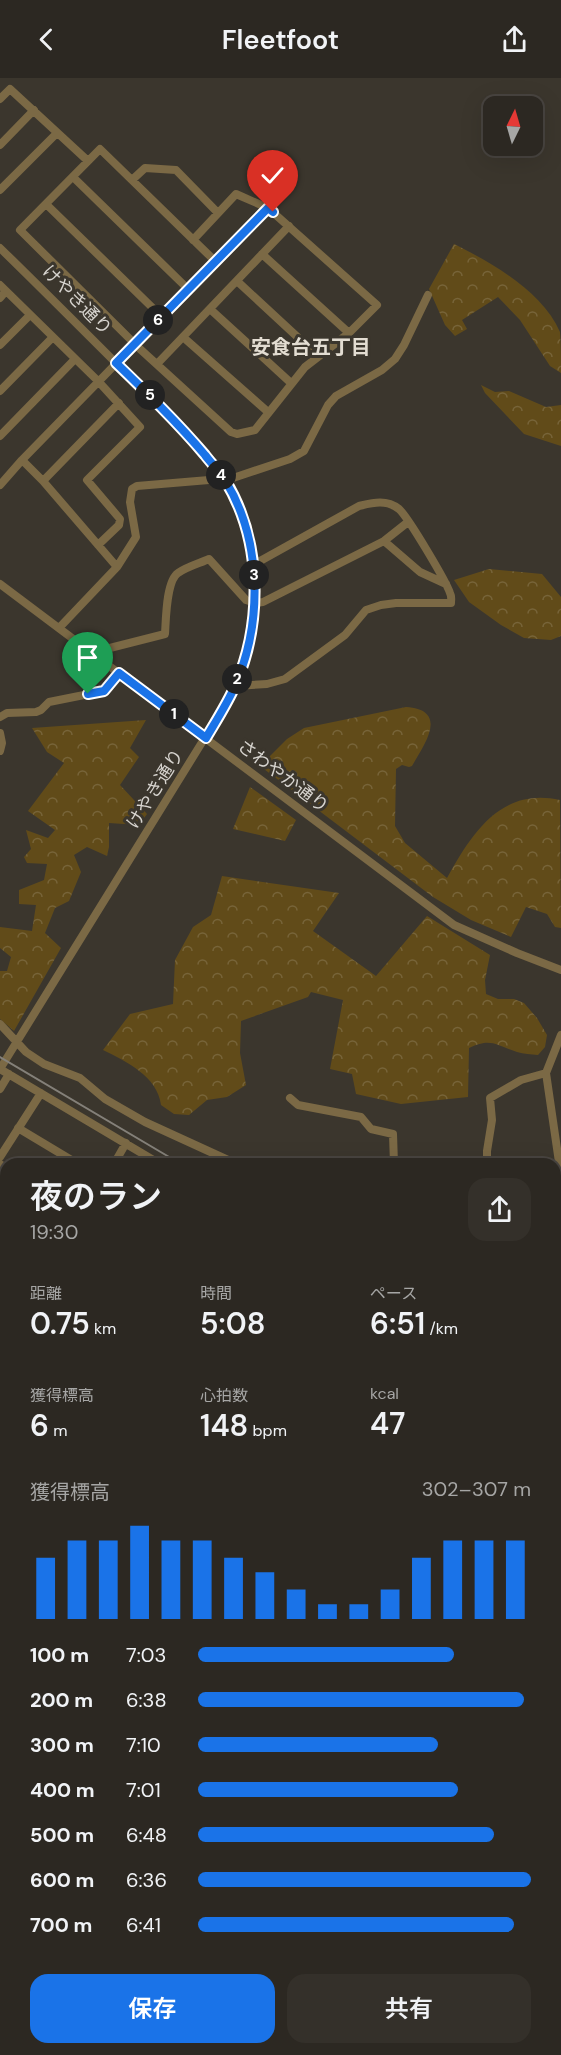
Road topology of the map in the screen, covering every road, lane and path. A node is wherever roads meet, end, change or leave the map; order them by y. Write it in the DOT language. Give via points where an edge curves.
graph roads {
  1 [pos="0,99"];
  2 [pos="34,110"];
  3 [pos="57,133"];
  4 [pos="0,145"];
  5 [pos="88,161"];
  6 [pos="73,177"];
  7 [pos="132,180"];
  8 [pos="0,190"];
  9 [pos="46,204"];
  10 [pos="268,208"];
  11 [pos="218,213"];
  12 [pos="289,226"];
  13 [pos="193,240"];
  14 [pos="0,248"];
  15 [pos="262,254"];
  16 [pos="215,261"];
  17 [pos="237,281"];
  18 [pos="188,289"];
  19 [pos="2,291"];
  20 [pos="428,296"];
  21 [pos="210,309"];
  22 [pos="30,315"];
  23 [pos="162,317"];
  24 [pos="349,333"];
  25 [pos="53,337"];
  26 [pos="183,337"];
  27 [pos="0,345"];
  28 [pos="135,345"];
  29 [pos="318,356"];
  30 [pos="75,359"];
  31 [pos="116,363"];
  32 [pos="157,364"];
  33 [pos="98,381"];
  34 [pos="291,383"];
  35 [pos="0,391"];
  36 [pos="119,403"];
  37 [pos="268,412"];
  38 [pos="0,436"];
  39 [pos="22,460"];
  40 [pos="0,468"];
  41 [pos="9,474"];
  42 [pos="43,480"];
  43 [pos="225,480"];
  44 [pos="0,485"];
  45 [pos="408,522"];
  46 [pos="384,541"];
  47 [pos="98,545"];
  48 [pos="254,565"];
  49 [pos="117,567"];
  50 [pos="0,584"];
  51 [pos="446,584"];
  52 [pos="255,603"];
  53 [pos="59,628"];
  54 [pos="95,655"];
  55 [pos="119,673"];
  56 [pos="235,686"];
  57 [pos="0,717"];
  58 [pos="0,734"];
  59 [pos="206,738"];
  60 [pos="0,751"];
  61 [pos="561,970"];
  62 [pos="0,1024"];
  63 [pos="561,1035"];
  64 [pos="0,1069"];
  65 [pos="546,1072"];
  66 [pos="9,1074"];
  67 [pos="0,1089"];
  68 [pos="41,1093"];
  69 [pos="290,1098"];
  70 [pos="18,1128"];
  71 [pos="126,1143"];
  72 [pos="0,1156"];
  73 [pos="68,1158"];
  74 [pos="117,1158"];
  75 [pos="150,1158"];
  76 [pos="224,1158"];
  77 [pos="394,1158"];
  78 [pos="487,1158"];
  79 [pos="558,1158"];
  1 -- 2 [label="street" via="10,89"];
  2 -- 3 [label="street"];
  2 -- 4 [label="street"];
  3 -- 5 [label="street"];
  3 -- 8 [label="street"];
  5 -- 6 [label="street"];
  5 -- 7 [label="street" via="100,149"];
  6 -- 9 [label="street"];
  6 -- 18 [label="street"];
  7 -- 11 [label="street" via="145,168 176,170"];
  7 -- 13 [label="street"];
  9 -- 23 [label="street"];
  9 -- 28 [label="street" via="20,230"];
  10 -- 11 [label="street" via="237,194"];
  10 -- 12 [label="street"];
  10 -- 16 [label="street"];
  11 -- 13 [label="street"];
  12 -- 15 [label="street"];
  12 -- 24 [label="street" via="377,305"];
  13 -- 16 [label="street"];
  14 -- 31 [label="street, けやき通り"];
  15 -- 17 [label="street"];
  15 -- 24 [label="street"];
  16 -- 18 [label="street"];
  17 -- 21 [label="street"];
  17 -- 29 [label="street"];
  18 -- 23 [label="street"];
  19 -- 22 [label="street"];
  20 -- 43 [label="street" via="395,359 336,396 304,451"];
  21 -- 26 [label="street"];
  21 -- 34 [label="street"];
  22 -- 25 [label="street"];
  22 -- 27 [label="street"];
  23 -- 28 [label="street"];
  24 -- 29 [label="street"];
  25 -- 30 [label="street"];
  25 -- 35 [label="street"];
  26 -- 32 [label="street"];
  26 -- 37 [label="street"];
  28 -- 31 [label="street"];
  28 -- 32 [label="street"];
  29 -- 34 [label="street"];
  30 -- 33 [label="street"];
  30 -- 38 [label="street"];
  31 -- 33 [label="street"];
  31 -- 43 [label="street, けやき通り" via="160,405"];
  32 -- 37 [label="street" via="231,432 255,430"];
  33 -- 36 [label="street"];
  33 -- 39 [label="street"];
  34 -- 37 [label="street"];
  36 -- 42 [label="street"];
  36 -- 47 [label="street" via="141,426 87,480 120,519 119,525"];
  39 -- 41 [label="street"];
  39 -- 42 [label="street"];
  40 -- 41 [label="street"];
  41 -- 44 [label="street"];
  42 -- 47 [label="street"];
  43 -- 48 [label="street, けやき通り" via="248,536"];
  43 -- 49 [label="street" via="132,489 130,502 136,537"];
  45 -- 46 [label="street"];
  45 -- 48 [label="street" via="399,509 375,502 358,507"];
  45 -- 51 [label="street"];
  46 -- 51 [label="street" via="420,572"];
  46 -- 52 [label="street" via="274,598"];
  47 -- 49 [label="street"];
  48 -- 52 [label="street, けやき通り"];
  49 -- 53 [label="street"];
  50 -- 53 [label="street, さわやか通り"];
  51 -- 56 [label="street" via="451,603 396,603 366,610 345,635 285,679"];
  52 -- 54 [label="street" via="246,600 210,559 173,578 165,634"];
  52 -- 56 [label="street, けやき通り" via="246,654"];
  53 -- 54 [label="street, さわやか通り"];
  54 -- 55 [label="street, さわやか通り"];
  55 -- 57 [label="street" via="104,691 49,702 36,712"];
  55 -- 59 [label="street, さわやか通り"];
  56 -- 59 [label="street, けやき通り"];
  58 -- 60 [label="street"];
  59 -- 61 [label="street, さわやか通り" via="454,925"];
  59 -- 64 [label="street, けやき通り"];
  62 -- 76 [label="street" via="26,1052 44,1064 80,1078 105,1099 144,1122"];
  63 -- 65 [label="street"];
  64 -- 66 [label="street"];
  65 -- 78 [label="street" via="520,1080 490,1098 492,1120"];
  65 -- 79 [label="street"];
  66 -- 67 [label="street"];
  66 -- 68 [label="street"];
  68 -- 70 [label="street"];
  68 -- 71 [label="street"];
  69 -- 77 [label="street" via="298,1105 360,1117 370,1129 393,1134"];
  70 -- 72 [label="street"];
  70 -- 73 [label="street"];
  71 -- 74 [label="street"];
  71 -- 75 [label="street"];
}
